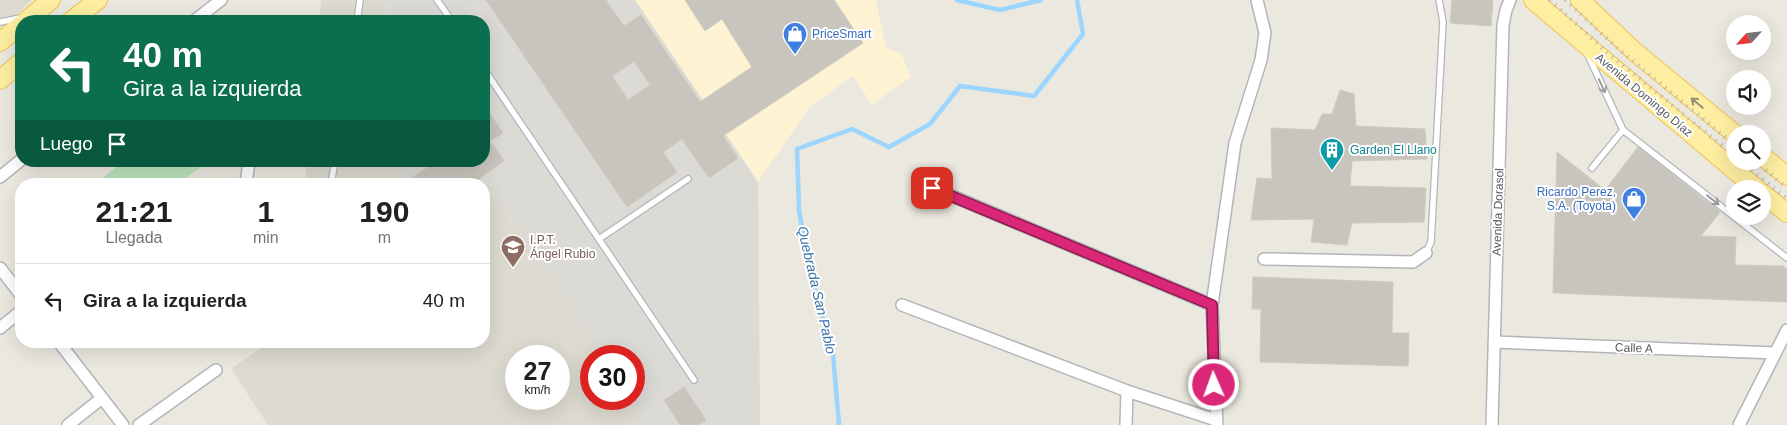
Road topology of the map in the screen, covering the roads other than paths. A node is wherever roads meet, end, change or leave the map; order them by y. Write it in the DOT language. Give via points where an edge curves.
graph roads {
  1 [pos="98,0"];
  2 [pos="221,0"];
  3 [pos="360,0"];
  4 [pos="437,0"];
  5 [pos="1257,0"];
  6 [pos="1439,0"];
  7 [pos="1510,0"];
  8 [pos="1533,0"];
  9 [pos="1580,0"];
  10 [pos="48,1"];
  11 [pos="33,15"];
  12 [pos="79,15"];
  13 [pos="202,15"];
  14 [pos="358,15"];
  15 [pos="448,15"];
  16 [pos="15,21"];
  17 [pos="0,22"];
  18 [pos="15,30"];
  19 [pos="0,42"];
  20 [pos="1582,42"];
  21 [pos="15,67"];
  22 [pos="490,78"];
  23 [pos="0,80"];
  24 [pos="1726,127"];
  25 [pos="1623,130"];
  26 [pos="1771,163"];
  27 [pos="15,165"];
  28 [pos="1592,168"];
  29 [pos="1787,176"];
  30 [pos="0,177"];
  31 [pos="688,179"];
  32 [pos="1746,180"];
  33 [pos="932,188"];
  34 [pos="1771,200"];
  35 [pos="1787,213"];
  36 [pos="599,239"];
  37 [pos="1426,253"];
  38 [pos="1787,258"];
  39 [pos="1264,259"];
  40 [pos="0,268"];
  41 [pos="15,287"];
  42 [pos="902,304"];
  43 [pos="1212,305"];
  44 [pos="15,316"];
  45 [pos="0,328"];
  46 [pos="1787,330"];
  47 [pos="1494,342"];
  48 [pos="63,348"];
  49 [pos="1775,353"];
  50 [pos="216,370"];
  51 [pos="694,380"];
  52 [pos="1127,391"];
  53 [pos="102,398"];
  54 [pos="1216,423"];
  55 [pos="68,425"];
  56 [pos="123,425"];
  57 [pos="139,425"];
  58 [pos="1126,425"];
  59 [pos="1492,425"];
  60 [pos="1739,425"];
  1 -- 12 [label="main road"];
  2 -- 13 [label="street"];
  3 -- 14 [label="lane"];
  4 -- 15 [label="lane"];
  5 -- 43 [label="street" via="1265,33 1261,60 1235,143"];
  6 -- 37 [label="lane" via="1443,22 1431,242"];
  7 -- 47 [label="street, Avenida Dorasol" via="1504,25"];
  8 -- 20 [label="main road, Avenida Domingo Díaz"];
  24 -- 9 [label="main road, one-way" via="1635,52"];
  10 -- 11 [label="main road"];
  16 -- 17 [label="lane"];
  18 -- 19 [label="main road"];
  20 -- 25 [label="lane, one-way"];
  20 -- 32 [label="main road, Avenida Domingo Díaz"];
  21 -- 23 [label="main road"];
  22 -- 36 [label="lane"];
  25 -- 28 [label="lane"];
  25 -- 38 [label="lane, one-way"];
  26 -- 29 [label="main road"];
  27 -- 30 [label="street"];
  31 -- 36 [label="lane"];
  33 -- 43 [label="street"];
  34 -- 35 [label="main road"];
  36 -- 51 [label="lane"];
  37 -- 39 [label="street" via="1413,262"];
  40 -- 41 [label="street"];
  42 -- 52 [label="street"];
  43 -- 54 [label="street"];
  44 -- 45 [label="street"];
  46 -- 49 [label="street"];
  47 -- 49 [label="street, Calle A"];
  47 -- 59 [label="street, Avenida Dorasol"];
  48 -- 53 [label="street"];
  49 -- 60 [label="street"];
  50 -- 57 [label="street"];
  52 -- 54 [label="street"];
  52 -- 58 [label="street"];
  53 -- 55 [label="street"];
  53 -- 56 [label="street"];
}
